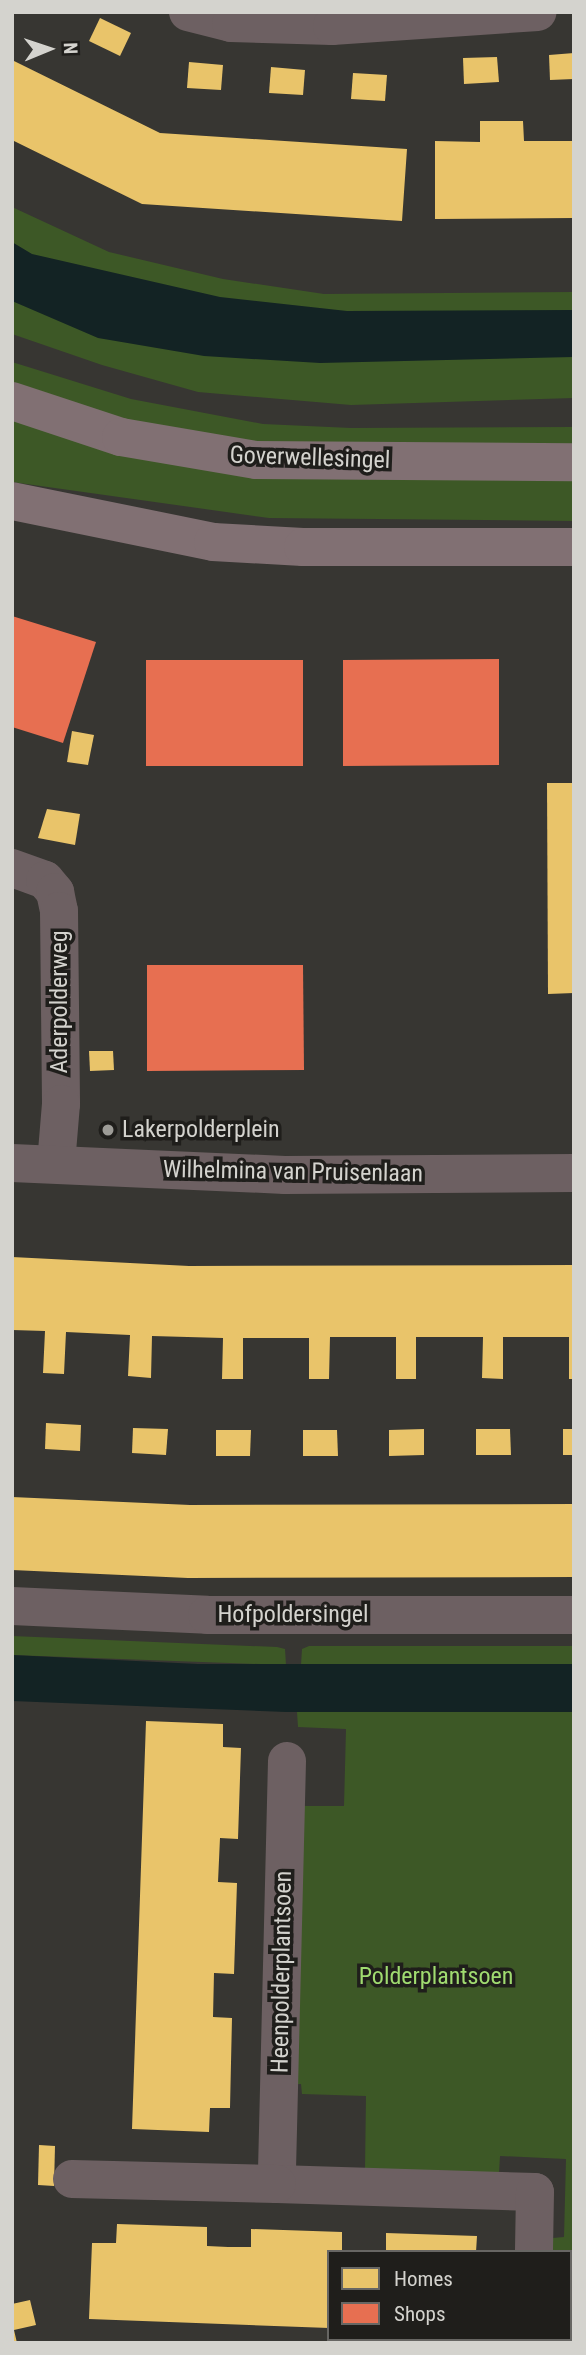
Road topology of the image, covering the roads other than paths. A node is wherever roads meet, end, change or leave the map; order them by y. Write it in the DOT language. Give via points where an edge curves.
graph roads {
  1 [pos="188,12"];
  2 [pos="538,12"];
  3 [pos="12,401"];
  4 [pos="574,462"];
  5 [pos="12,501"];
  6 [pos="574,547"];
  7 [pos="12,868"];
  8 [pos="12,1163"];
  9 [pos="56,1163"];
  10 [pos="574,1173"];
  11 [pos="12,1605"];
  12 [pos="574,1615"];
  13 [pos="287,1760"];
  14 [pos="72,2179"];
  15 [pos="277,2184"];
  16 [pos="534,2250"];
  1 -- 2 [label="street" via="231,23 332,26"];
  3 -- 4 [label="main road, Goverwellesingel" via="121,438 256,460"];
  5 -- 6 [label="main road" via="213,542 303,547"];
  7 -- 9 [label="street, Aderpolderweg" via="45,880 55,892 60,911 61,1104"];
  8 -- 9 [label="street, Wilhelmina van Pruisenlaan"];
  9 -- 10 [label="street, Wilhelmina van Pruisenlaan" via="285,1175"];
  11 -- 12 [label="street, Hofpoldersingel" via="207,1615"];
  13 -- 15 [label="street, Heenpolderplantsoen"];
  14 -- 15 [label="street"];
  15 -- 16 [label="street" via="535,2192"];
}
